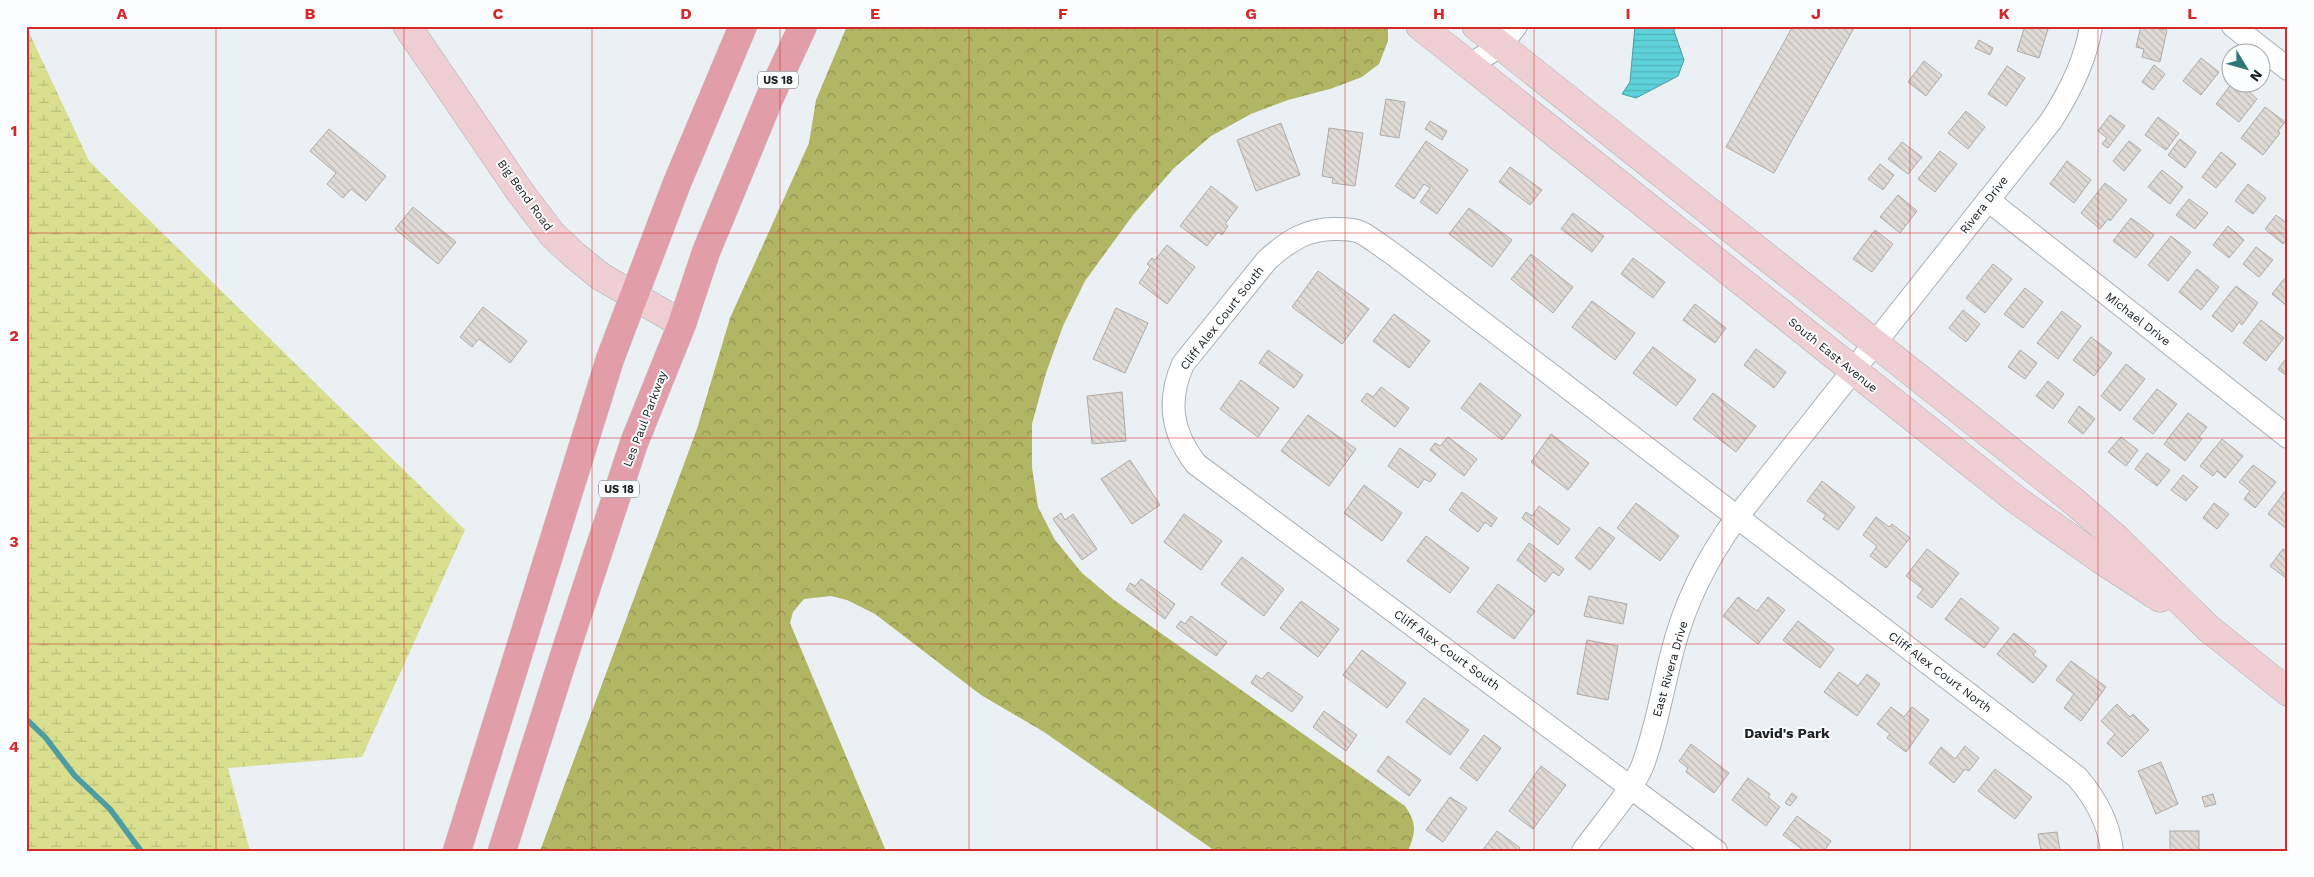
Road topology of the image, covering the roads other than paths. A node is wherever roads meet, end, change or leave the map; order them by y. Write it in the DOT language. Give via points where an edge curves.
graph roads {
  1 [pos="407,26"];
  2 [pos="743,26"];
  3 [pos="786,26"];
  4 [pos="803,26"];
  5 [pos="1420,26"];
  6 [pos="2091,26"];
  7 [pos="2232,26"];
  8 [pos="1492,31"];
  9 [pos="1470,65"];
  10 [pos="2288,69"];
  11 [pos="755,134"];
  12 [pos="1988,200"];
  13 [pos="633,296"];
  14 [pos="682,324"];
  15 [pos="1875,343"];
  16 [pos="1853,370"];
  17 [pos="2288,437"];
  18 [pos="1737,517"];
  19 [pos="2208,628"];
  20 [pos="2288,692"];
  21 [pos="1630,786"];
  22 [pos="457,851"];
  23 [pos="502,851"];
  24 [pos="1583,851"];
  25 [pos="1716,851"];
  26 [pos="2112,851"];
  1 -- 13 [label="main road, Big Bend Road" via="552,234 589,268"];
  2 -- 13 [label="main road"];
  3 -- 11 [label="main road"];
  4 -- 11 [label="main road, Les Paul Parkway / US 18"];
  5 -- 9 [label="main road, South East Avenue"];
  6 -- 12 [label="street, Rivera Drive" via="2079,69 2062,103"];
  7 -- 10 [label="street"];
  8 -- 9 [label="street, South East Avenue"];
  8 -- 15 [label="main road, South East Avenue"];
  9 -- 16 [label="main road, South East Avenue"];
  11 -- 14 [label="main road, Les Paul Parkway / US 18" via="706,252"];
  12 -- 15 [label="street, Rivera Drive"];
  12 -- 17 [label="street, Michael Drive"];
  13 -- 14 [label="main road, Big Bend Road"];
  13 -- 22 [label="main road" via="598,396"];
  14 -- 23 [label="main road, Les Paul Parkway / US 18" via="634,443"];
  15 -- 16 [label="street, Rivera Drive"];
  15 -- 19 [label="main road, South East Avenue" via="2071,499"];
  16 -- 18 [label="street, East Rivera Drive"];
  16 -- 19 [label="main road, South East Avenue" via="2018,501 2100,559"];
  18 -- 21 [label="street, East Rivera Drive" via="1716,548 1691,600 1672,651 1642,767"];
  18 -- 21 [label="street, Cliff Alex Court South" via="1393,254 1359,232 1316,230 1282,246 1196,347 1183,364 1175,383 1176,425 1183,448 1196,464"];
  18 -- 26 [label="street, Cliff Alex Court North" via="2077,777 2101,811"];
  19 -- 20 [label="main road, South East Avenue"];
  21 -- 24 [label="street, East Rivera Drive"];
  21 -- 25 [label="street"];
}
